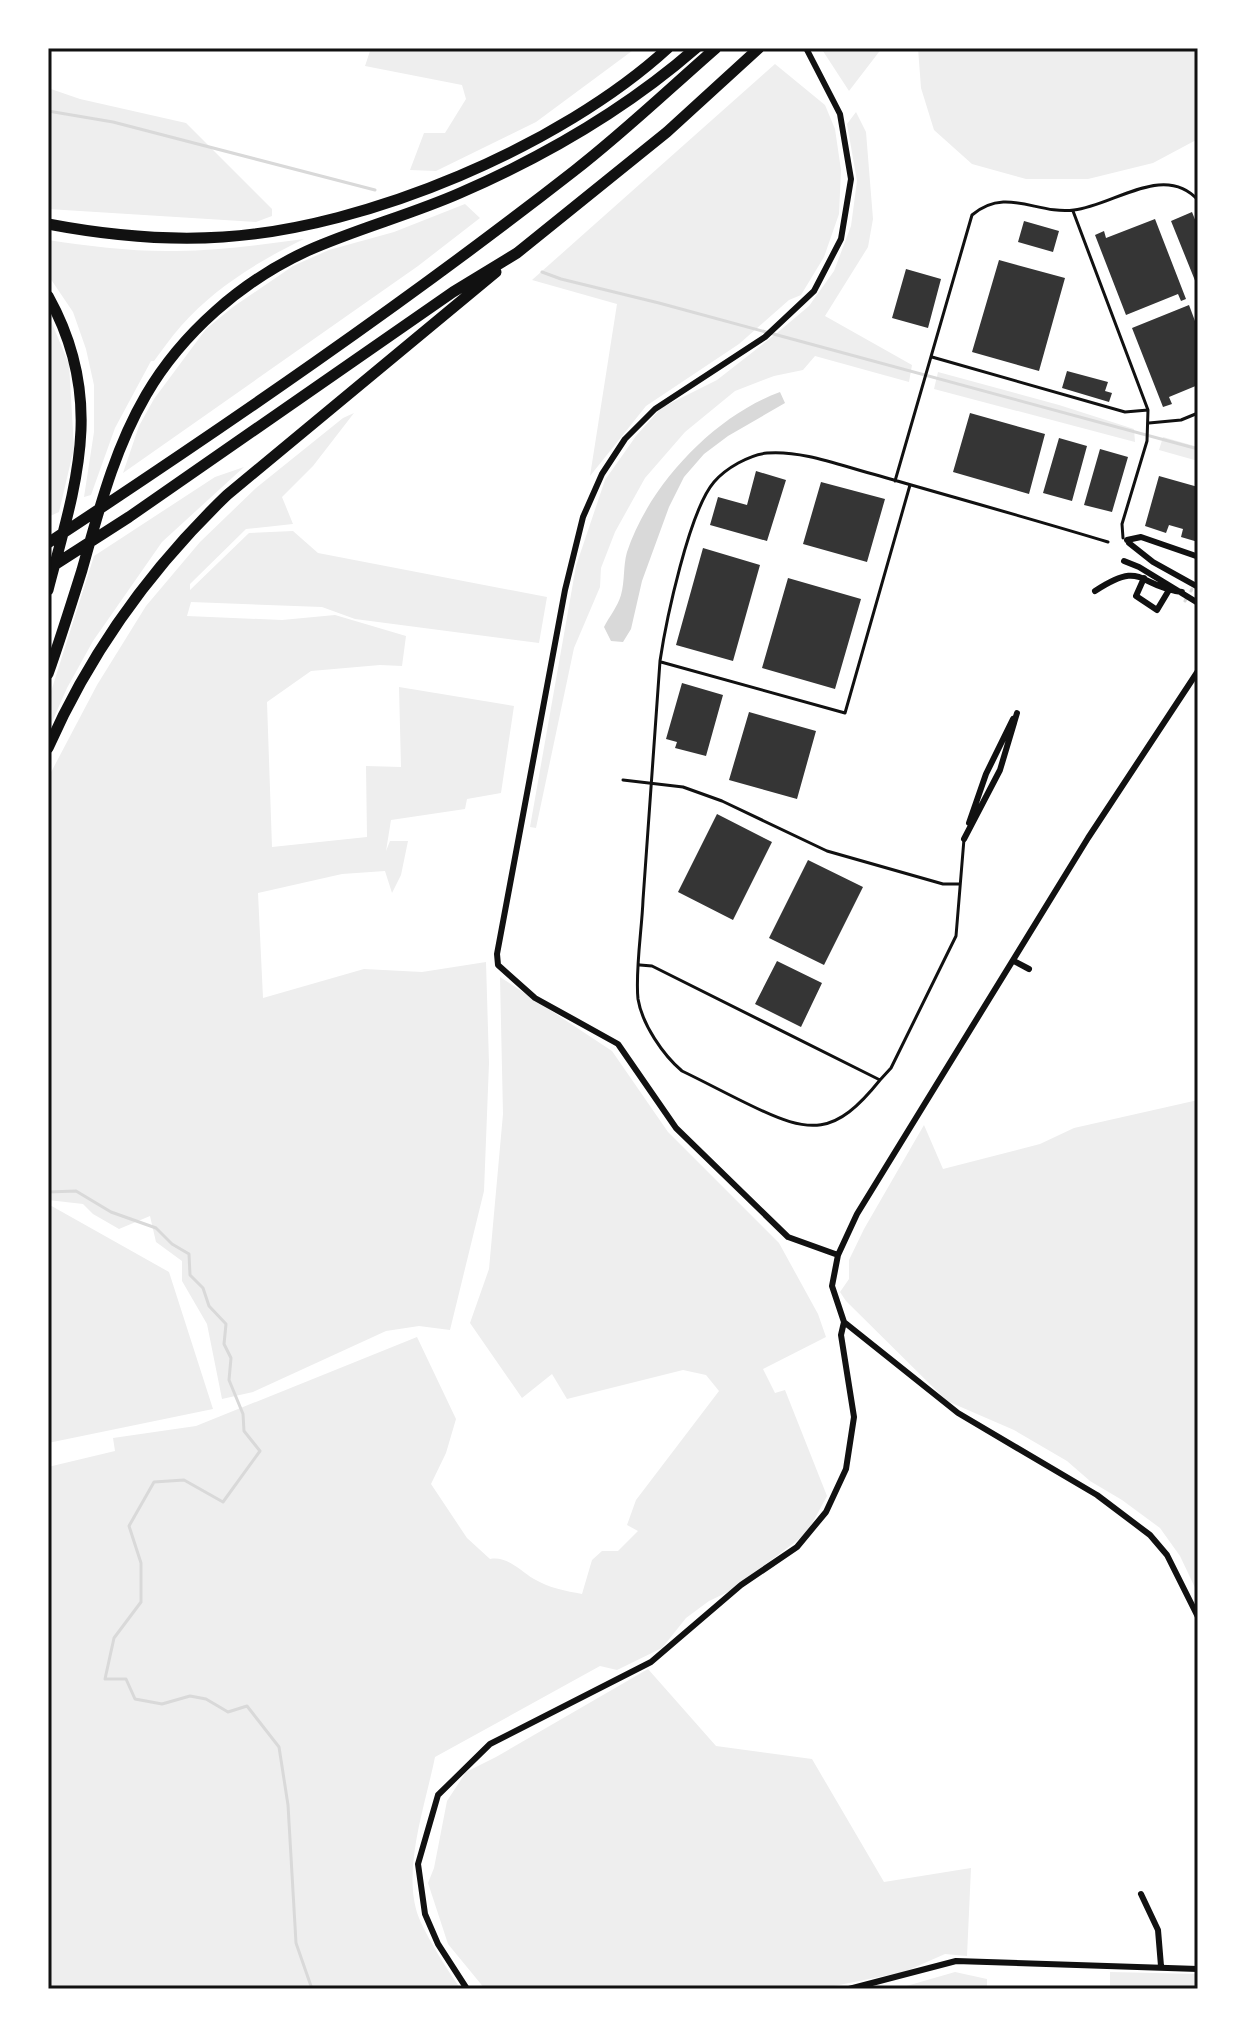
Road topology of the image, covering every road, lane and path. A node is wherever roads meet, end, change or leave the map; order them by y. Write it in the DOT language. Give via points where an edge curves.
graph roads {
  1 [pos="668,48"];
  2 [pos="688,48"];
  3 [pos="696,48"];
  4 [pos="716,48"];
  5 [pos="759,48"];
  6 [pos="806,48"];
  7 [pos="615,109"];
  8 [pos="1198,200"];
  9 [pos="1073,211"];
  10 [pos="48,224"];
  11 [pos="517,253"];
  12 [pos="48,296"];
  13 [pos="931,357"];
  14 [pos="1148,410"];
  15 [pos="1198,413"];
  16 [pos="1149,423"];
  17 [pos="895,481"];
  18 [pos="910,485"];
  19 [pos="1126,540"];
  20 [pos="1108,542"];
  21 [pos="48,543"];
  22 [pos="1196,556"];
  23 [pos="1124,561"];
  24 [pos="48,569"];
  25 [pos="1144,578"];
  26 [pos="1198,587"];
  27 [pos="48,590"];
  28 [pos="1169,590"];
  29 [pos="1095,591"];
  30 [pos="1182,592"];
  31 [pos="1198,603"];
  32 [pos="660,661"];
  33 [pos="1198,671"];
  34 [pos="48,674"];
  35 [pos="48,748"];
  36 [pos="623,780"];
  37 [pos="650,783"];
  38 [pos="964,839"];
  39 [pos="959,884"];
  40 [pos="1014,961"];
  41 [pos="640,965"];
  42 [pos="1029,969"];
  43 [pos="880,1080"];
  44 [pos="838,1255"];
  45 [pos="844,1322"];
  46 [pos="1198,1617"];
  47 [pos="1141,1894"];
  48 [pos="1161,1966"];
  49 [pos="1198,1969"];
  50 [pos="467,1989"];
  51 [pos="849,1989"];
  1 -- 10 [label="highway" via="588,110 494,161 292,229 143,239"];
  2 -- 7 [label="highway"];
  3 -- 7 [label="highway"];
  4 -- 21 [label="highway" via="494,232"];
  5 -- 11 [label="highway" via="667,132"];
  6 -- 44 [label="street" via="840,114 851,179 841,239 814,291 765,337 655,409 625,439 602,474 583,517 565,590 497,954 498,965 535,998 618,1044 676,1128 788,1237"];
  7 -- 34 [label="highway" via="535,157 458,194 299,255 204,323 158,376 123,440"];
  8 -- 9 [label="lane" via="1191,192 1159,185"];
  9 -- 13 [label="lane" via="999,201 972,215"];
  9 -- 14 [label="lane"];
  11 -- 24 [label="highway"];
  11 -- 35 [label="highway" via="192,529 111,634"];
  12 -- 27 [label="highway" via="74,356 82,426 70,508"];
  13 -- 14 [label="lane" via="1125,412"];
  13 -- 17 [label="lane"];
  14 -- 16 [label="lane"];
  15 -- 16 [label="lane"];
  16 -- 19 [label="lane" via="1122,524"];
  17 -- 18 [label="lane"];
  17 -- 32 [label="lane" via="784,453 763,453 723,475 696,516"];
  18 -- 20 [label="lane"];
  18 -- 32 [label="lane" via="845,713"];
  19 -- 22 [label="street" via="1141,537"];
  19 -- 26 [label="street"];
  23 -- 30 [label="street"];
  25 -- 28 [label="street"];
  25 -- 28 [label="street" via="1136,596 1157,610"];
  25 -- 29 [label="street" via="1120,576"];
  28 -- 30 [label="street"];
  30 -- 31 [label="street"];
  32 -- 37 [label="lane"];
  33 -- 40 [label="street"];
  36 -- 37 [label="lane"];
  37 -- 39 [label="lane" via="683,787 722,801 827,851"];
  37 -- 41 [label="lane"];
  38 -- 38 [label="street" via="986,774 1017,713 997,778"];
  38 -- 39 [label="lane"];
  39 -- 43 [label="lane" via="956,936 891,1068"];
  40 -- 42 [label="street"];
  40 -- 44 [label="street" via="857,1214"];
  41 -- 43 [label="lane" via="652,966"];
  41 -- 43 [label="lane" via="641,1008 672,1063 782,1121 825,1125 866,1098"];
  44 -- 45 [label="street" via="832,1286"];
  45 -- 46 [label="street" via="958,1413 1097,1495 1150,1535 1167,1555"];
  45 -- 50 [label="street" via="841,1335 854,1417 846,1469 826,1512 797,1547 741,1585 651,1662 490,1744 438,1795 418,1864 425,1914"];
  47 -- 48 [label="street" via="1158,1930"];
  48 -- 49 [label="street"];
  48 -- 51 [label="street" via="956,1961"];
}
